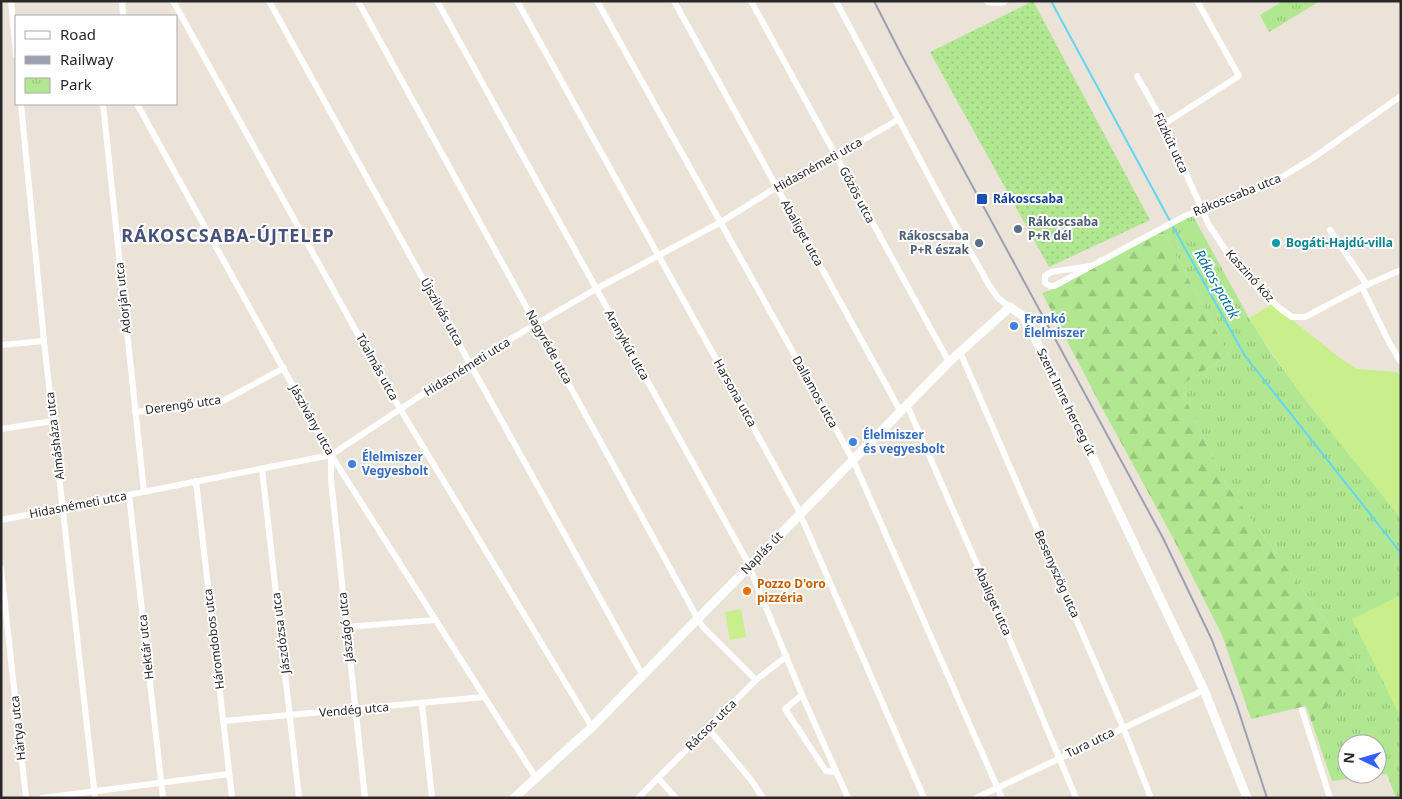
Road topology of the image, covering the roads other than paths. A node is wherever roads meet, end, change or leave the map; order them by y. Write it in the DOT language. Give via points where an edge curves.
graph roads {
  1 [pos="11,1"];
  2 [pos="122,1"];
  3 [pos="173,1"];
  4 [pos="269,1"];
  5 [pos="358,1"];
  6 [pos="438,1"];
  7 [pos="517,1"];
  8 [pos="597,1"];
  9 [pos="674,1"];
  10 [pos="751,1"];
  11 [pos="836,1"];
  12 [pos="989,1"];
  13 [pos="1197,1"];
  14 [pos="1002,2"];
  15 [pos="124,15"];
  16 [pos="15,44"];
  17 [pos="1137,76"];
  18 [pos="1401,96"];
  19 [pos="21,105"];
  20 [pos="103,105"];
  21 [pos="138,105"];
  22 [pos="899,119"];
  23 [pos="1164,124"];
  24 [pos="836,156"];
  25 [pos="777,187"];
  26 [pos="1202,211"];
  27 [pos="721,222"];
  28 [pos="1330,230"];
  29 [pos="658,256"];
  30 [pos="1091,266"];
  31 [pos="1401,270"];
  32 [pos="1364,286"];
  33 [pos="596,289"];
  34 [pos="1010,307"];
  35 [pos="536,324"];
  36 [pos="44,341"];
  37 [pos="1,345"];
  38 [pos="960,352"];
  39 [pos="1400,361"];
  40 [pos="949,362"];
  41 [pos="470,363"];
  42 [pos="284,368"];
  43 [pos="904,408"];
  44 [pos="400,409"];
  45 [pos="135,412"];
  46 [pos="53,422"];
  47 [pos="1,430"];
  48 [pos="331,455"];
  49 [pos="853,460"];
  50 [pos="262,469"];
  51 [pos="196,481"];
  52 [pos="144,492"];
  53 [pos="129,495"];
  54 [pos="63,508"];
  55 [pos="800,513"];
  56 [pos="1,520"];
  57 [pos="750,566"];
  58 [pos="1,568"];
  59 [pos="698,619"];
  60 [pos="435,620"];
  61 [pos="346,627"];
  62 [pos="787,656"];
  63 [pos="643,676"];
  64 [pos="756,680"];
  65 [pos="1204,690"];
  66 [pos="802,695"];
  67 [pos="484,697"];
  68 [pos="422,704"];
  69 [pos="356,709"];
  70 [pos="1302,710"];
  71 [pos="290,715"];
  72 [pos="223,721"];
  73 [pos="592,727"];
  74 [pos="1123,727"];
  75 [pos="708,728"];
  76 [pos="1060,758"];
  77 [pos="836,772"];
  78 [pos="229,774"];
  79 [pos="536,778"];
  80 [pos="658,778"];
  81 [pos="161,783"];
  82 [pos="998,788"];
  83 [pos="95,795"];
  84 [pos="26,798"];
  85 [pos="42,798"];
  86 [pos="163,798"];
  87 [pos="232,798"];
  88 [pos="299,798"];
  89 [pos="365,798"];
  90 [pos="432,798"];
  91 [pos="514,798"];
  92 [pos="638,798"];
  93 [pos="676,798"];
  94 [pos="763,798"];
  95 [pos="848,798"];
  96 [pos="924,798"];
  97 [pos="976,798"];
  98 [pos="1002,798"];
  99 [pos="1076,798"];
  100 [pos="1151,798"];
  101 [pos="1247,798"];
  102 [pos="1330,798"];
  1 -- 16 [label="street"];
  2 -- 15 [label="street"];
  3 -- 44 [label="street, Tóalmás utca"];
  4 -- 41 [label="street, Újszilvás utca"];
  5 -- 35 [label="street, Nagyréde utca"];
  6 -- 33 [label="street, Aranykút utca"];
  7 -- 29 [label="street, Harsona utca"];
  8 -- 27 [label="street, Dallamos utca"];
  9 -- 25 [label="street, Abaliget utca"];
  10 -- 24 [label="street, Gőzös utca"];
  11 -- 22 [label="street, Szent Imre herceg út"];
  12 -- 14 [label="street"];
  13 -- 23 [label="street" via="1240,76"];
  17 -- 23 [label="street, Fűzkút utca"];
  18 -- 26 [label="street, Rákoscsaba utca" via="1272,183"];
  19 -- 36 [label="street, Almásháza utca"];
  20 -- 45 [label="street, Adorján utca"];
  21 -- 42 [label="street, Jászivány utca"];
  22 -- 24 [label="street, Hidasnémeti utca"];
  22 -- 34 [label="street, Szent Imre herceg út" via="989,285"];
  23 -- 26 [label="street, Fűzkút utca"];
  24 -- 25 [label="street, Hidasnémeti utca"];
  24 -- 40 [label="street, Gőzös utca"];
  25 -- 27 [label="street, Hidasnémeti utca"];
  25 -- 43 [label="street, Abaliget utca"];
  26 -- 30 [label="street, Rákoscsaba utca" via="1180,218"];
  26 -- 32 [label="street, Kaszinó köz" via="1226,251 1245,274 1292,317 1305,317"];
  27 -- 29 [label="street, Hidasnémeti utca"];
  27 -- 49 [label="street, Dallamos utca"];
  28 -- 32 [label="street"];
  29 -- 33 [label="street, Hidasnémeti utca"];
  29 -- 55 [label="street, Harsona utca"];
  30 -- 30 [label="street, Rákoscsaba utca" via="1051,272 1044,276 1045,283 1054,286"];
  31 -- 32 [label="street, Kaszinó köz"];
  32 -- 39 [label="street"];
  33 -- 35 [label="street, Hidasnémeti utca"];
  33 -- 57 [label="street, Aranykút utca"];
  34 -- 38 [label="street, Naplás út"];
  34 -- 65 [label="street, Szent Imre herceg út" via="1022,316 1044,356"];
  35 -- 41 [label="street, Hidasnémeti utca"];
  35 -- 59 [label="street, Nagyréde utca"];
  36 -- 37 [label="street"];
  36 -- 46 [label="street, Almásháza utca"];
  38 -- 40 [label="street, Naplás út"];
  38 -- 74 [label="street, Besenyszög utca"];
  40 -- 43 [label="street, Naplás út"];
  41 -- 44 [label="street, Hidasnémeti utca"];
  41 -- 63 [label="street, Újszilvás utca"];
  42 -- 45 [label="street, Derengő utca" via="221,402"];
  42 -- 48 [label="street, Jászivány utca"];
  43 -- 49 [label="street, Naplás út"];
  43 -- 76 [label="street, Abaliget utca" via="1008,633"];
  44 -- 48 [label="street, Hidasnémeti utca"];
  44 -- 73 [label="street, Tóalmás utca"];
  45 -- 52 [label="street, Adorján utca"];
  46 -- 47 [label="street"];
  46 -- 54 [label="street, Almásháza utca"];
  48 -- 50 [label="street, Hidasnémeti utca"];
  48 -- 60 [label="street, Jászivány utca"];
  48 -- 61 [label="street, Jászágó utca" via="330,480"];
  49 -- 55 [label="street, Naplás út"];
  49 -- 82 [label="street, Dallamos utca"];
  50 -- 51 [label="street, Hidasnémeti utca"];
  50 -- 71 [label="street, Jászdózsa utca"];
  51 -- 52 [label="street, Hidasnémeti utca"];
  51 -- 72 [label="street, Háromdobos utca"];
  52 -- 53 [label="street, Hidasnémeti utca"];
  53 -- 54 [label="street, Hidasnémeti utca"];
  53 -- 81 [label="street, Hektár utca"];
  54 -- 56 [label="street, Hidasnémeti utca"];
  54 -- 83 [label="street, Almásháza utca"];
  55 -- 57 [label="street, Naplás út"];
  55 -- 96 [label="street, Harsona utca"];
  57 -- 59 [label="street, Naplás út"];
  57 -- 62 [label="street, Aranykút utca"];
  58 -- 84 [label="street, Hártya utca"];
  59 -- 63 [label="street, Naplás út"];
  59 -- 64 [label="street, Nagyréde utca"];
  60 -- 61 [label="street"];
  60 -- 67 [label="street, Jászivány utca"];
  61 -- 69 [label="street, Jászágó utca"];
  62 -- 64 [label="street, Rácsos utca"];
  62 -- 66 [label="street, Aranykút utca"];
  63 -- 73 [label="street, Naplás út"];
  64 -- 75 [label="street, Rácsos utca"];
  65 -- 74 [label="street, Tura utca"];
  65 -- 101 [label="street, Szent Imre herceg út"];
  66 -- 77 [label="street, Aranykút utca"];
  66 -- 77 [label="street, Aranykút utca" via="785,709 826,771"];
  67 -- 68 [label="street, Vendég utca"];
  67 -- 79 [label="street, Jászivány utca"];
  68 -- 69 [label="street, Vendég utca"];
  68 -- 90 [label="street"];
  69 -- 71 [label="street, Vendég utca"];
  69 -- 89 [label="street, Jászágó utca"];
  70 -- 102 [label="street"];
  71 -- 72 [label="street, Vendég utca"];
  71 -- 88 [label="street, Jászdózsa utca"];
  72 -- 78 [label="street, Háromdobos utca"];
  73 -- 79 [label="street, Naplás út"];
  74 -- 76 [label="street, Tura utca"];
  74 -- 100 [label="street, Besenyszög utca"];
  75 -- 80 [label="street, Rácsos utca"];
  75 -- 94 [label="street"];
  76 -- 82 [label="street, Tura utca"];
  76 -- 99 [label="street, Abaliget utca"];
  77 -- 95 [label="street, Aranykút utca"];
  78 -- 81 [label="street"];
  78 -- 87 [label="street, Háromdobos utca"];
  79 -- 91 [label="street, Naplás út"];
  80 -- 92 [label="street, Rácsos utca"];
  80 -- 93 [label="street"];
  81 -- 83 [label="street"];
  81 -- 86 [label="street, Hektár utca"];
  82 -- 97 [label="street, Tura utca"];
  82 -- 98 [label="street, Dallamos utca"];
  83 -- 85 [label="street"];
}
